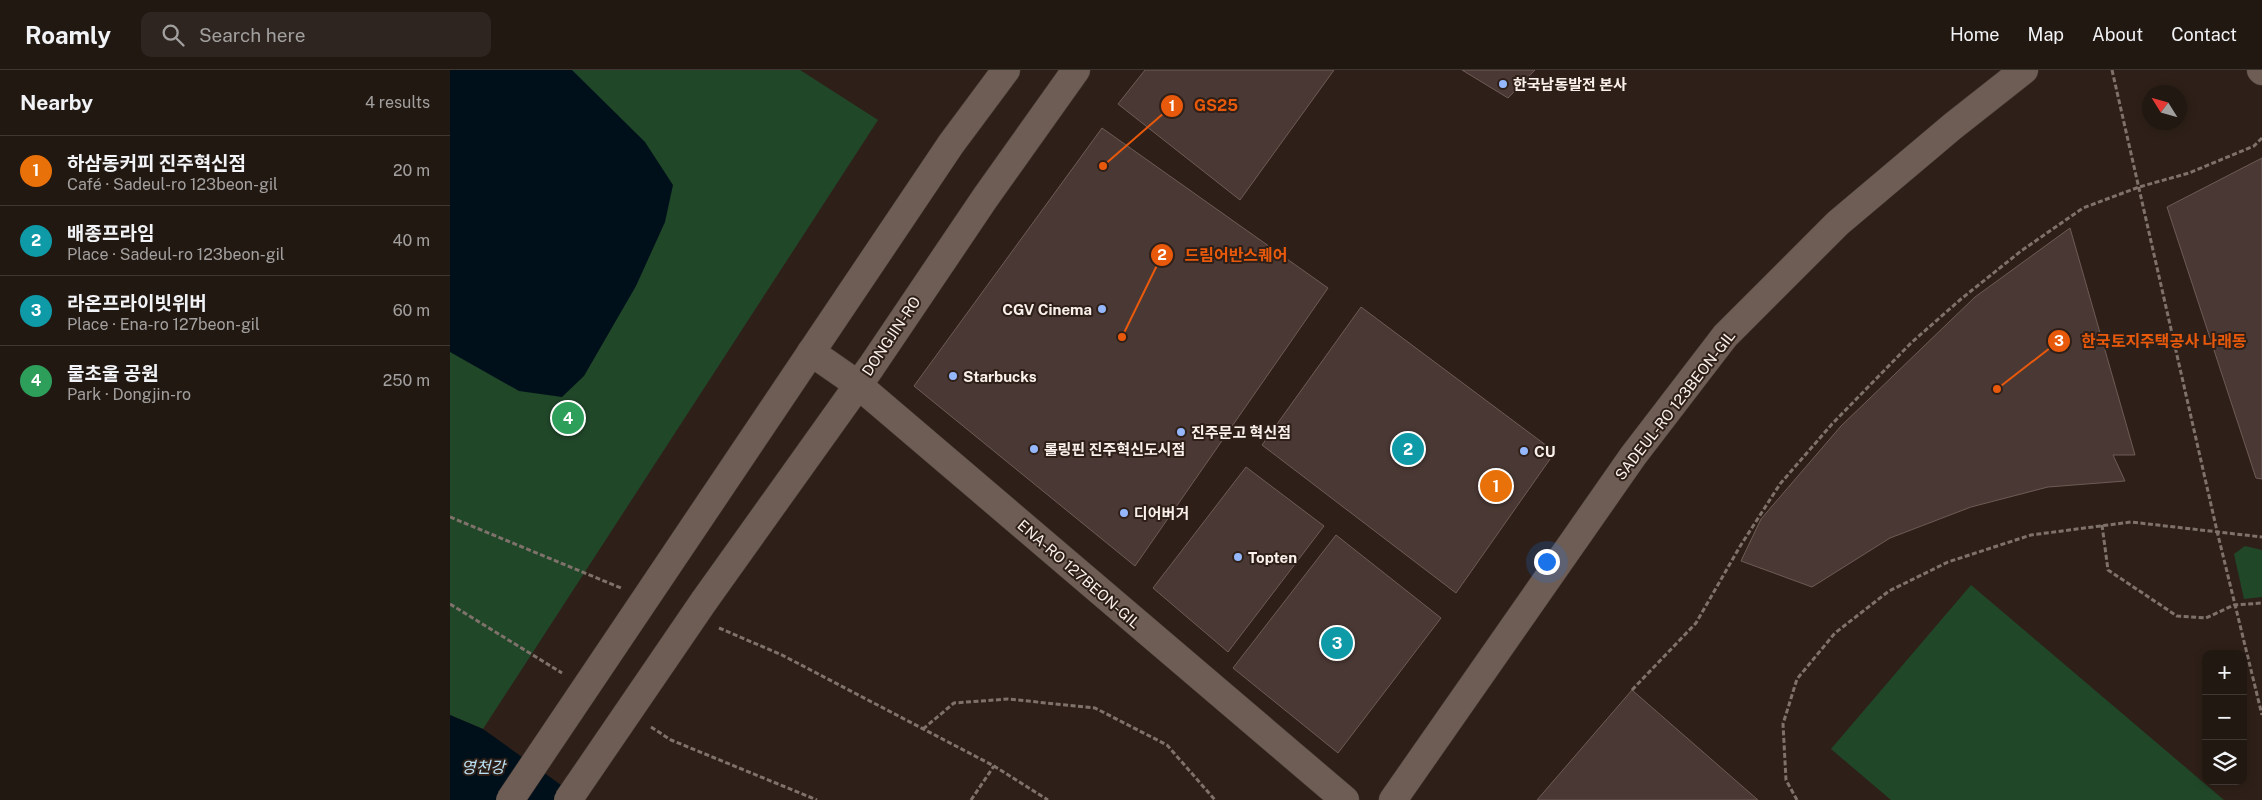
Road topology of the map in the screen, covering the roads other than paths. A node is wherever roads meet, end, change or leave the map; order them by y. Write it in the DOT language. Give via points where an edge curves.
graph roads {
  1 [pos="1006,70"];
  2 [pos="1076,70"];
  3 [pos="2024,70"];
  4 [pos="811,352"];
  5 [pos="857,384"];
  6 [pos="510,800"];
  7 [pos="568,800"];
  8 [pos="1345,800"];
  9 [pos="1393,800"];
  1 -- 4 [label="street" via="951,144"];
  2 -- 5 [label="street, DONGJIN-RO"];
  3 -- 9 [label="street, SADEUL-RO 123BEON-GIL" via="1838,223 1725,336 1633,456"];
  4 -- 5 [label="street, ENA-RO 127BEON-GIL"];
  4 -- 6 [label="street, bridge"];
  5 -- 7 [label="street, DONGJIN-RO, bridge"];
  5 -- 8 [label="street, ENA-RO 127BEON-GIL"];
}
